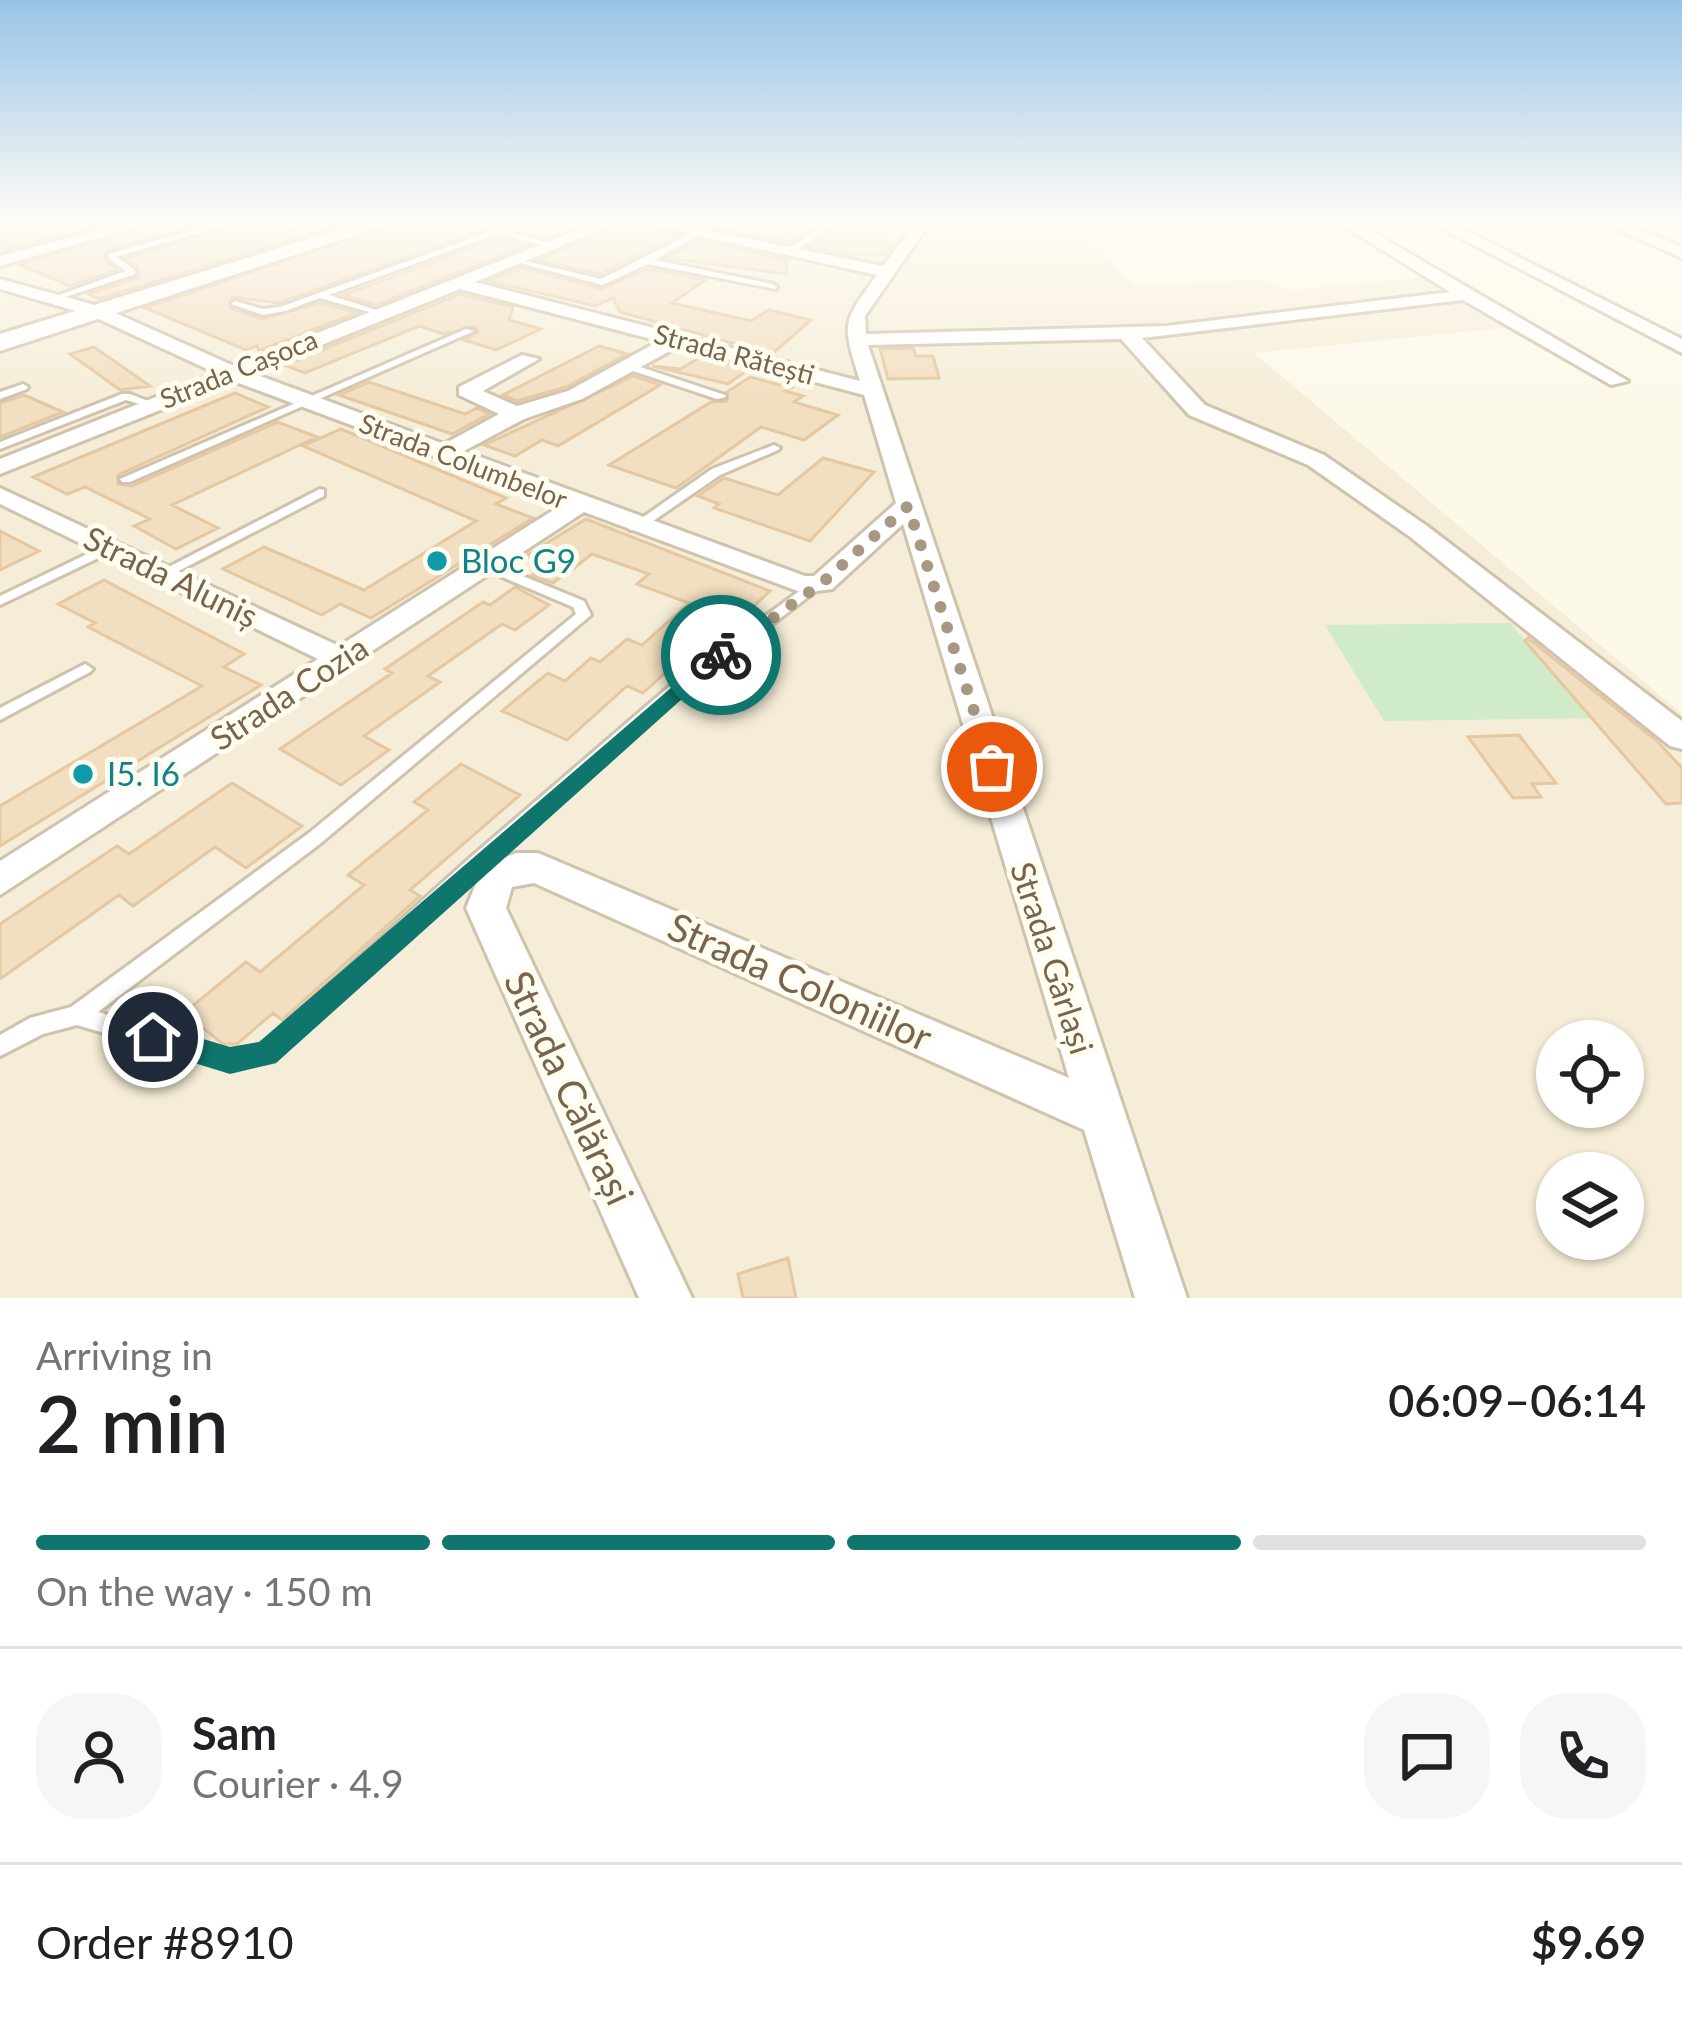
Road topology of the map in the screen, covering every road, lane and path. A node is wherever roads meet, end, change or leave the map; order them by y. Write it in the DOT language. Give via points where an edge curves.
graph roads {
  1 [pos="103,282"];
  2 [pos="191,282"];
  3 [pos="359,282"];
  4 [pos="461,282"];
  5 [pos="747,282"];
  6 [pos="880,282"];
  7 [pos="1444,282"];
  8 [pos="1554,282"];
  9 [pos="458,283"];
  10 [pos="0,284"];
  11 [pos="773,287"];
  12 [pos="1461,292"];
  13 [pos="319,296"];
  14 [pos="57,297"];
  15 [pos="235,304"];
  16 [pos="96,311"];
  17 [pos="380,314"];
  18 [pos="469,331"];
  19 [pos="1127,334"];
  20 [pos="676,340"];
  21 [pos="857,340"];
  22 [pos="0,343"];
  23 [pos="1682,347"];
  24 [pos="529,359"];
  25 [pos="628,366"];
  26 [pos="232,373"];
  27 [pos="1618,381"];
  28 [pos="23,387"];
  29 [pos="872,392"];
  30 [pos="0,396"];
  31 [pos="721,397"];
  32 [pos="306,401"];
  33 [pos="153,405"];
  34 [pos="516,414"];
  35 [pos="0,446"];
  36 [pos="774,448"];
  37 [pos="442,454"];
  38 [pos="0,467"];
  39 [pos="126,479"];
  40 [pos="320,493"];
  41 [pos="0,495"];
  42 [pos="577,506"];
  43 [pos="908,506"];
  44 [pos="634,527"];
  45 [pos="110,547"];
  46 [pos="486,565"];
  47 [pos="164,573"];
  48 [pos="814,587"];
  49 [pos="0,601"];
  50 [pos="341,658"];
  51 [pos="85,669"];
  52 [pos="0,715"];
  53 [pos="1682,738"];
  54 [pos="487,870"];
  55 [pos="0,880"];
  56 [pos="77,1015"];
  57 [pos="0,1046"];
  58 [pos="1102,1114"];
  59 [pos="666,1298"];
  60 [pos="1161,1298"];
  1 -- 14 [label="lane"];
  2 -- 16 [label="main road"];
  3 -- 13 [label="lane"];
  4 -- 9 [label="street, Strada Cașoca"];
  5 -- 11 [label="lane"];
  6 -- 21 [label="street" via="856,316"];
  7 -- 12 [label="street"];
  8 -- 23 [label="street"];
  9 -- 17 [label="street, Strada Cașoca"];
  9 -- 20 [label="street, Strada Rătești"];
  10 -- 14 [label="street, Strada Columbelor"];
  12 -- 19 [label="street"];
  12 -- 27 [label="street"];
  13 -- 15 [label="lane" via="271,312"];
  13 -- 17 [label="lane"];
  14 -- 16 [label="street, Strada Columbelor"];
  16 -- 22 [label="main road"];
  16 -- 26 [label="street, Strada Columbelor"];
  17 -- 26 [label="street, Strada Cașoca"];
  18 -- 32 [label="lane"];
  19 -- 21 [label="street"];
  19 -- 53 [label="street" via="1197,410 1316,460"];
  20 -- 25 [label="street"];
  20 -- 29 [label="street, Strada Rătești"];
  21 -- 29 [label="street, Strada Gârlași"];
  24 -- 34 [label="street" via="466,391"];
  25 -- 31 [label="lane"];
  25 -- 34 [label="street" via="559,403"];
  26 -- 32 [label="street, Strada Columbelor"];
  26 -- 33 [label="street, Strada Cașoca"];
  28 -- 30 [label="lane"];
  29 -- 43 [label="street, Strada Gârlași"];
  32 -- 37 [label="street, Strada Columbelor"];
  32 -- 39 [label="lane"];
  33 -- 35 [label="lane" via="124,396"];
  33 -- 38 [label="street, Strada Cașoca"];
  34 -- 37 [label="street"];
  36 -- 44 [label="lane" via="716,472"];
  37 -- 42 [label="street, Strada Columbelor"];
  40 -- 47 [label="lane"];
  41 -- 45 [label="street, Strada Aluniș"];
  42 -- 44 [label="street, Strada Columbelor"];
  42 -- 46 [label="street, Strada Cozia"];
  43 -- 48 [label="street"];
  43 -- 58 [label="street, Strada Gârlași"];
  44 -- 48 [label="street, Strada Columbelor"];
  45 -- 47 [label="street, Strada Aluniș"];
  45 -- 49 [label="lane"];
  46 -- 50 [label="street, Strada Cozia"];
  46 -- 56 [label="lane" via="579,604 584,615 265,877"];
  47 -- 50 [label="street, Strada Aluniș"];
  48 -- 54 [label="lane" via="677,689"];
  50 -- 55 [label="street, Strada Cozia"];
  51 -- 52 [label="lane"];
  54 -- 56 [label="lane" via="266,1054 230,1060"];
  54 -- 58 [label="street, Strada Coloniilor" via="538,868"];
  54 -- 59 [label="street, Strada Călărași" via="486,908"];
  56 -- 57 [label="lane"];
  58 -- 60 [label="street, Strada Gârlași"];
}
